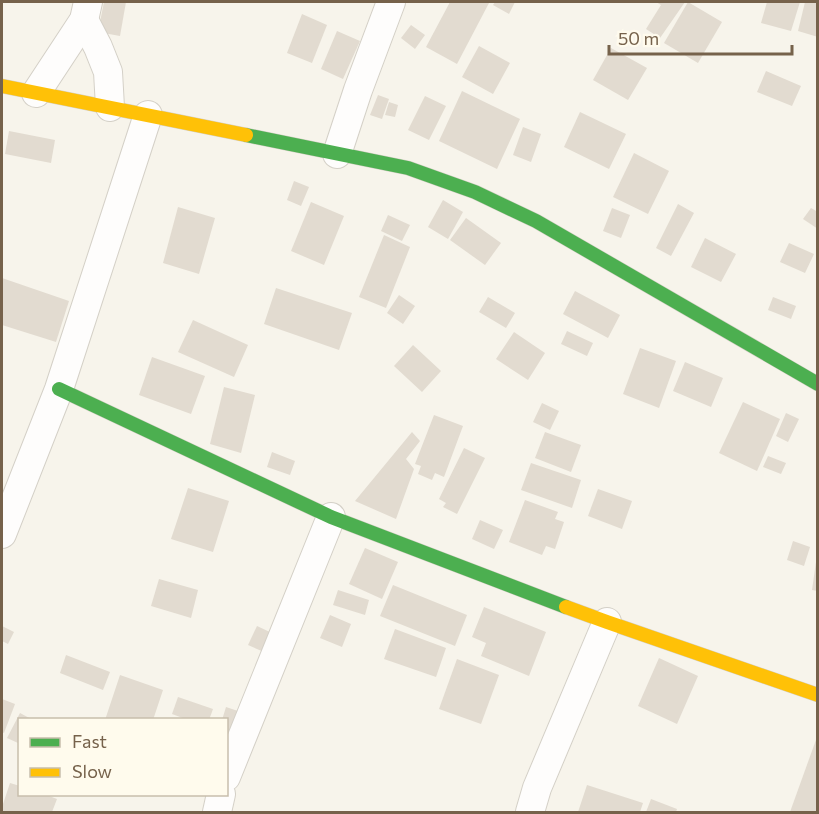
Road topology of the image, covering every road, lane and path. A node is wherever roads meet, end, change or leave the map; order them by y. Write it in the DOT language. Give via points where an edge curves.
graph roads {
  1 [pos="391,2"];
  2 [pos="86,11"];
  3 [pos="2,86"];
  4 [pos="36,93"];
  5 [pos="110,108"];
  6 [pos="148,115"];
  7 [pos="337,154"];
  8 [pos="818,384"];
  9 [pos="59,389"];
  10 [pos="331,517"];
  11 [pos="2,534"];
  12 [pos="607,622"];
  13 [pos="818,694"];
  14 [pos="228,772"];
  15 [pos="221,796"];
  16 [pos="217,813"];
  17 [pos="530,813"];
  1 -- 7 [label="street"];
  2 -- 4 [label="street"];
  2 -- 5 [label="street" via="108,72"];
  3 -- 4 [label="street"];
  4 -- 5 [label="street"];
  5 -- 6 [label="street"];
  6 -- 7 [label="street"];
  6 -- 9 [label="street"];
  7 -- 8 [label="street" via="408,168 475,192 526,216"];
  9 -- 10 [label="street"];
  9 -- 11 [label="street"];
  10 -- 12 [label="street"];
  10 -- 14 [label="street"];
  12 -- 13 [label="street"];
  12 -- 17 [label="street"];
  15 -- 16 [label="street"];
}
